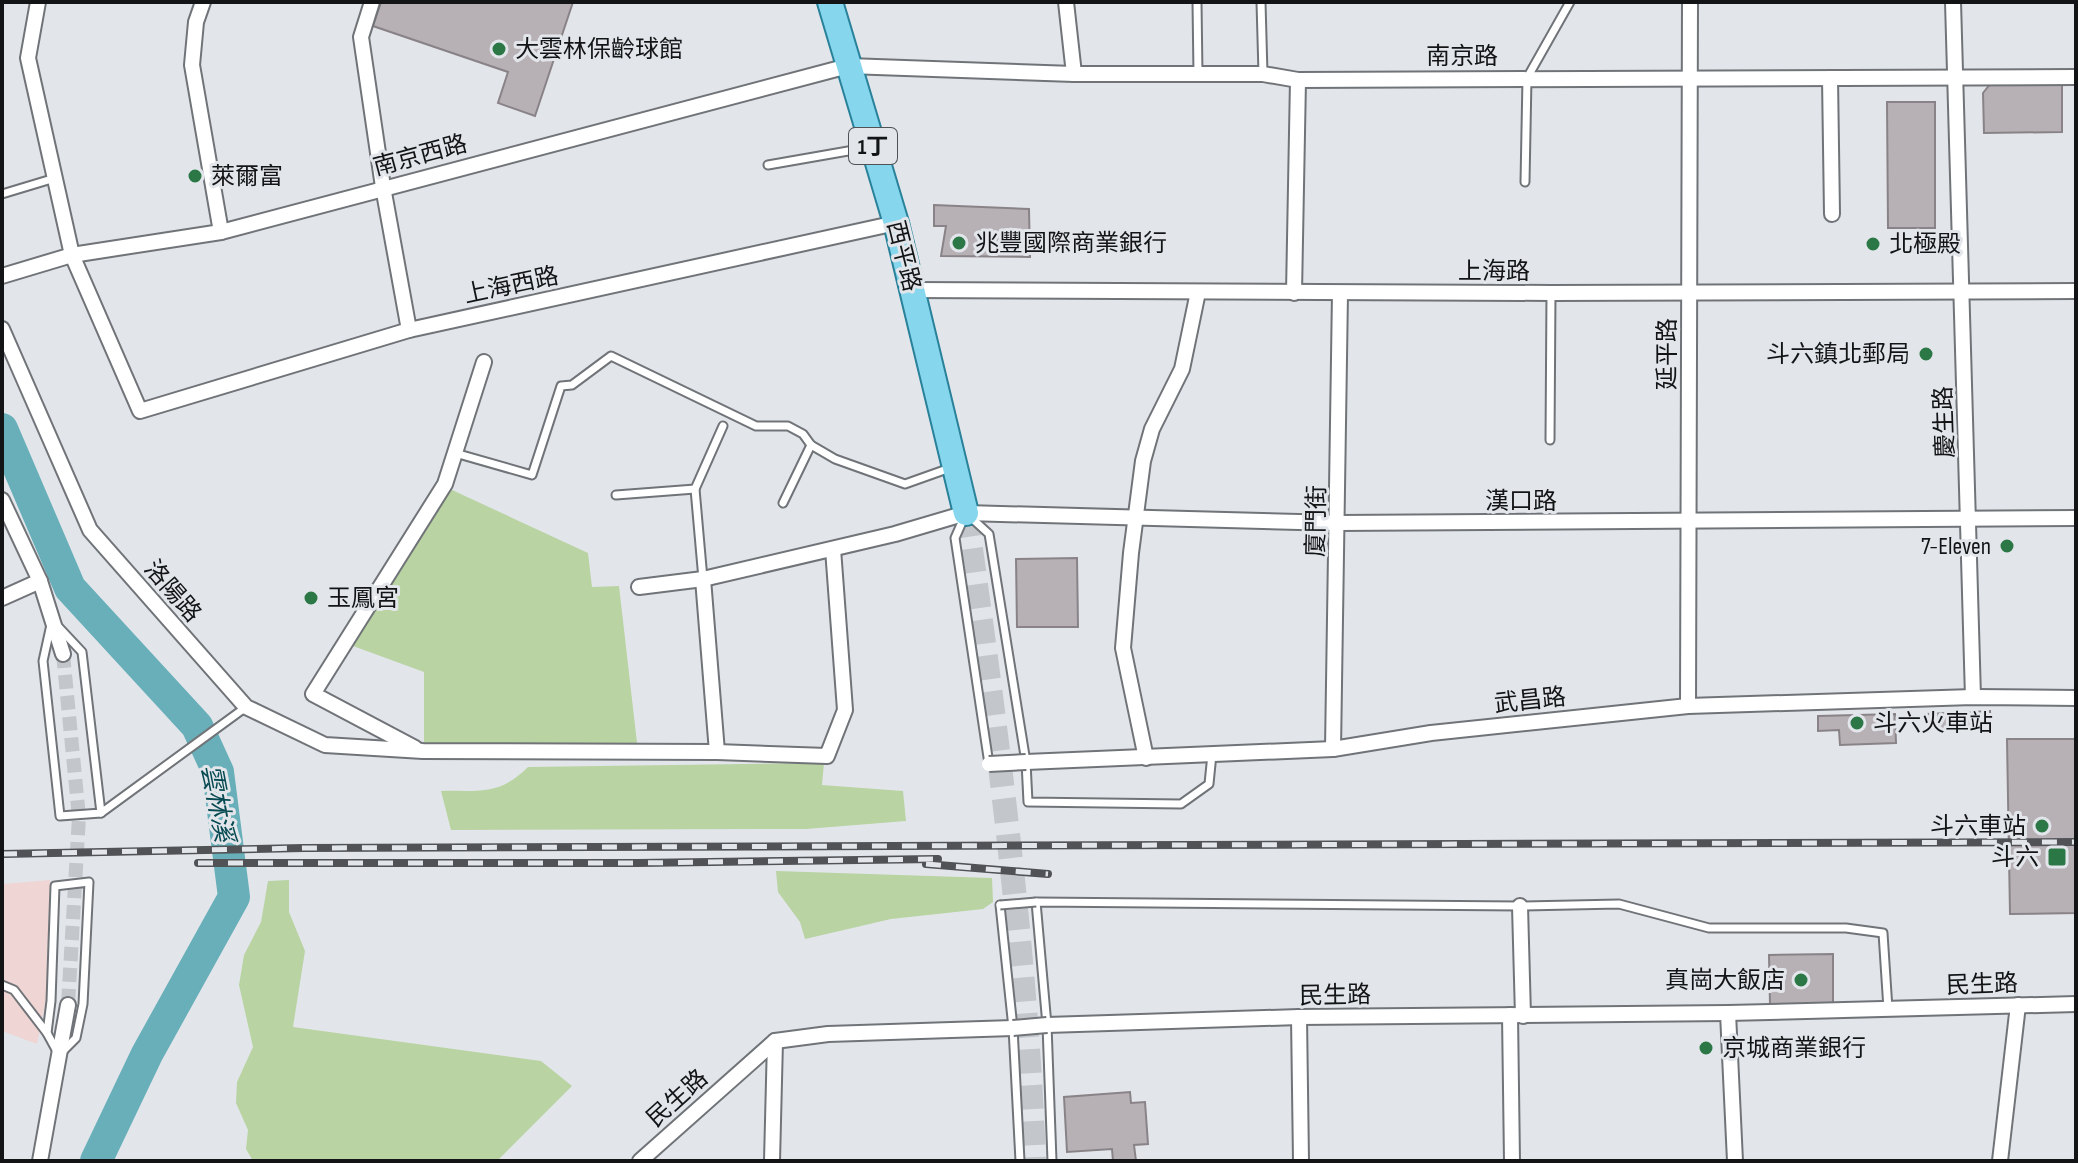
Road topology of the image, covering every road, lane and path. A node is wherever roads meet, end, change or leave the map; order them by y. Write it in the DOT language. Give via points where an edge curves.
graph roads {
  1 [pos="38,2"];
  2 [pos="203,2"];
  3 [pos="372,2"];
  4 [pos="830,2"];
  5 [pos="1066,2"];
  6 [pos="1197,2"];
  7 [pos="1261,2"];
  8 [pos="1570,2"];
  9 [pos="1690,2"];
  10 [pos="1953,2"];
  11 [pos="848,66"];
  12 [pos="1074,74"];
  13 [pos="1198,74"];
  14 [pos="1263,74"];
  15 [pos="1689,77"];
  16 [pos="1955,77"];
  17 [pos="2076,77"];
  18 [pos="1527,78"];
  19 [pos="1830,78"];
  20 [pos="1298,80"];
  21 [pos="873,147"];
  22 [pos="768,165"];
  23 [pos="55,178"];
  24 [pos="1525,182"];
  25 [pos="383,187"];
  26 [pos="2,194"];
  27 [pos="1832,214"];
  28 [pos="896,223"];
  29 [pos="221,232"];
  30 [pos="72,255"];
  31 [pos="2,276"];
  32 [pos="912,290"];
  33 [pos="1960,291"];
  34 [pos="2076,291"];
  35 [pos="1198,292"];
  36 [pos="1294,293"];
  37 [pos="1340,293"];
  38 [pos="1551,293"];
  39 [pos="1689,293"];
  40 [pos="2,329"];
  41 [pos="409,330"];
  42 [pos="484,362"];
  43 [pos="723,426"];
  44 [pos="1550,440"];
  45 [pos="811,445"];
  46 [pos="455,453"];
  47 [pos="955,466"];
  48 [pos="695,489"];
  49 [pos="616,495"];
  50 [pos="2,500"];
  51 [pos="783,503"];
  52 [pos="966,513"];
  53 [pos="1136,518"];
  54 [pos="2076,518"];
  55 [pos="1970,519"];
  56 [pos="1690,522"];
  57 [pos="1338,523"];
  58 [pos="833,549"];
  59 [pos="703,579"];
  60 [pos="40,581"];
  61 [pos="639,587"];
  62 [pos="2,598"];
  63 [pos="52,620"];
  64 [pos="63,654"];
  65 [pos="1973,697"];
  66 [pos="2076,698"];
  67 [pos="1688,706"];
  68 [pos="246,707"];
  69 [pos="1333,749"];
  70 [pos="423,751"];
  71 [pos="717,752"];
  72 [pos="1212,754"];
  73 [pos="1146,758"];
  74 [pos="1026,762"];
  75 [pos="989,764"];
  76 [pos="101,813"];
  77 [pos="1036,902"];
  78 [pos="1520,906"];
  79 [pos="2,985"];
  80 [pos="2076,1004"];
  81 [pos="68,1005"];
  82 [pos="2018,1005"];
  83 [pos="1888,1010"];
  84 [pos="1728,1013"];
  85 [pos="1516,1016"];
  86 [pos="1299,1017"];
  87 [pos="1047,1025"];
  88 [pos="1013,1028"];
  89 [pos="47,1033"];
  90 [pos="775,1041"];
  91 [pos="59,1055"];
  92 [pos="40,1161"];
  93 [pos="640,1161"];
  94 [pos="772,1161"];
  95 [pos="1020,1161"];
  96 [pos="1052,1161"];
  97 [pos="1301,1161"];
  98 [pos="1512,1161"];
  99 [pos="1735,1161"];
  100 [pos="2000,1161"];
  1 -- 23 [label="street" via="28,58"];
  2 -- 29 [label="street" via="192,65"];
  3 -- 25 [label="street" via="361,37"];
  4 -- 11 [label="main road, 西平路 / 1丁"];
  5 -- 12 [label="street"];
  6 -- 13 [label="lane"];
  7 -- 14 [label="lane"];
  8 -- 18 [label="lane"];
  9 -- 15 [label="street, 延平路"];
  10 -- 16 [label="street, 慶生路"];
  11 -- 12 [label="street, 南京路"];
  11 -- 21 [label="main road, 西平路 / 1丁"];
  11 -- 25 [label="street, 南京西路"];
  12 -- 13 [label="street, 南京路"];
  13 -- 14 [label="street, 南京路"];
  14 -- 20 [label="street, 南京路"];
  15 -- 18 [label="street, 南京路"];
  15 -- 19 [label="street, 南京路"];
  15 -- 39 [label="street, 延平路"];
  16 -- 17 [label="street, 南京路"];
  16 -- 19 [label="street, 南京路"];
  16 -- 33 [label="street, 慶生路"];
  18 -- 20 [label="street, 南京路"];
  18 -- 24 [label="lane"];
  19 -- 27 [label="street"];
  20 -- 36 [label="street"];
  21 -- 22 [label="lane"];
  21 -- 28 [label="main road, 西平路 / 1丁"];
  23 -- 26 [label="lane"];
  23 -- 30 [label="street"];
  25 -- 29 [label="street, 南京西路"];
  25 -- 41 [label="street"];
  28 -- 32 [label="main road, 西平路 / 1丁"];
  28 -- 41 [label="street, 上海西路"];
  29 -- 30 [label="street, 南京西路"];
  30 -- 31 [label="street, 南京西路"];
  30 -- 41 [label="street, 上海西路" via="140,411"];
  32 -- 35 [label="street, 上海路"];
  32 -- 47 [label="main road, 西平路 / 1丁"];
  33 -- 34 [label="street, 上海路"];
  33 -- 39 [label="street, 上海路"];
  33 -- 55 [label="street, 慶生路"];
  35 -- 36 [label="street, 上海路"];
  35 -- 53 [label="street" via="1182,369 1152,429 1143,461"];
  36 -- 37 [label="street, 上海路"];
  37 -- 38 [label="street, 上海路"];
  37 -- 57 [label="street, 廈門街"];
  38 -- 39 [label="street, 上海路"];
  38 -- 44 [label="lane"];
  39 -- 56 [label="street, 延平路"];
  40 -- 68 [label="street, 洛陽路" via="90,530"];
  42 -- 46 [label="street, 洛陽路"];
  43 -- 48 [label="lane"];
  45 -- 46 [label="lane" via="788,426 756,426 611,356 572,385 561,386 532,475"];
  45 -- 47 [label="lane" via="905,484"];
  45 -- 51 [label="lane"];
  46 -- 70 [label="street, 洛陽路" via="445,484 313,694"];
  47 -- 52 [label="main road, 西平路 / 1丁"];
  48 -- 49 [label="lane"];
  48 -- 59 [label="lane"];
  50 -- 60 [label="street"];
  52 -- 53 [label="street, 漢口路"];
  52 -- 58 [label="street"];
  52 -- 74 [label="lane, 西平路" via="989,534"];
  52 -- 75 [label="lane, 西平路" via="955,538"];
  53 -- 57 [label="street, 漢口路"];
  53 -- 73 [label="street" via="1123,648"];
  54 -- 55 [label="street, 漢口路"];
  55 -- 56 [label="street, 漢口路"];
  55 -- 65 [label="street, 慶生路"];
  56 -- 57 [label="street, 漢口路"];
  56 -- 67 [label="street, 延平路"];
  57 -- 69 [label="street, 廈門街"];
  58 -- 59 [label="street"];
  58 -- 71 [label="street, 洛陽路" via="845,710 827,756"];
  59 -- 61 [label="street"];
  59 -- 71 [label="street"];
  60 -- 62 [label="street"];
  60 -- 63 [label="street"];
  63 -- 64 [label="street"];
  63 -- 76 [label="lane" via="82,652"];
  63 -- 76 [label="lane" via="43,661 60,816"];
  65 -- 66 [label="street, 武昌路"];
  65 -- 67 [label="street, 武昌路"];
  67 -- 69 [label="street, 武昌路" via="1431,733"];
  68 -- 70 [label="street, 洛陽路" via="325,745"];
  68 -- 76 [label="lane"];
  69 -- 72 [label="street, 武昌路"];
  70 -- 71 [label="street, 洛陽路"];
  72 -- 73 [label="street, 武昌路"];
  72 -- 74 [label="lane, 西平路" via="1209,784 1181,804 1028,802"];
  73 -- 74 [label="street, 武昌路"];
  74 -- 75 [label="street, 武昌路, bridge"];
  77 -- 78 [label="lane"];
  77 -- 87 [label="lane"];
  77 -- 88 [label="lane, bridge" via="1000,905"];
  78 -- 83 [label="lane" via="1619,904 1709,928 1883,933"];
  78 -- 85 [label="street"];
  79 -- 89 [label="lane" via="14,990"];
  80 -- 82 [label="street, 民生路"];
  81 -- 91 [label="street"];
  82 -- 83 [label="street, 民生路"];
  82 -- 100 [label="street"];
  83 -- 84 [label="street, 民生路"];
  84 -- 85 [label="street, 民生路"];
  84 -- 99 [label="street"];
  85 -- 86 [label="street, 民生路"];
  85 -- 98 [label="street"];
  86 -- 87 [label="street, 民生路"];
  86 -- 97 [label="street"];
  87 -- 88 [label="street, 民生路, bridge"];
  87 -- 96 [label="lane"];
  88 -- 90 [label="street, 民生路" via="828,1034"];
  88 -- 95 [label="lane"];
  89 -- 91 [label="lane"];
  89 -- 91 [label="lane" via="55,886 89,882 83,1004 76,1038"];
  90 -- 93 [label="street, 民生路"];
  90 -- 94 [label="street"];
  91 -- 92 [label="street"];
}
